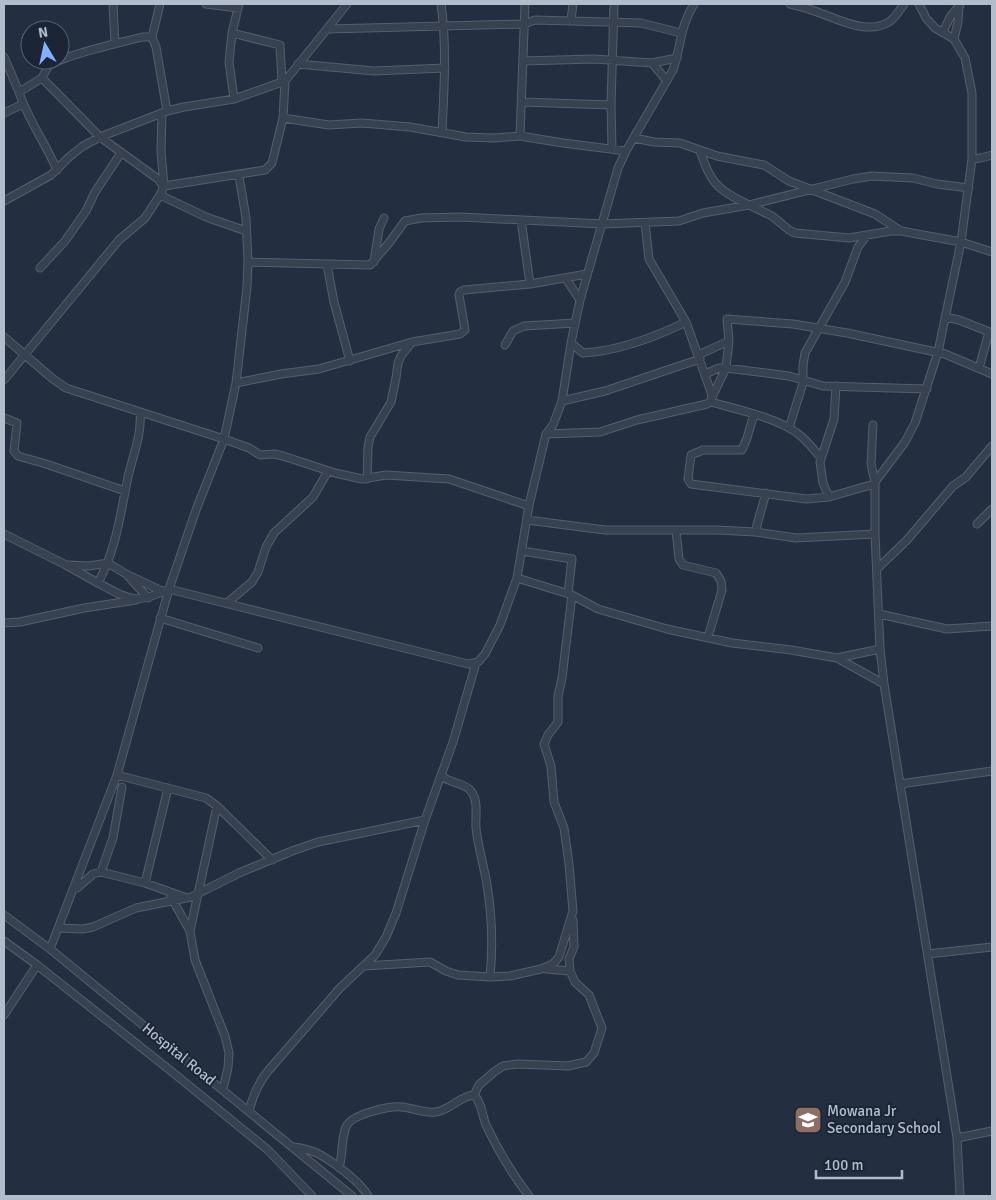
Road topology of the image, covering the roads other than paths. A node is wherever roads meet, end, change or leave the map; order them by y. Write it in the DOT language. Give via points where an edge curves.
graph roads {
  1 [pos="113,4"];
  2 [pos="160,4"];
  3 [pos="206,4"];
  4 [pos="347,4"];
  5 [pos="441,4"];
  6 [pos="525,4"];
  7 [pos="573,4"];
  8 [pos="614,4"];
  9 [pos="694,4"];
  10 [pos="790,4"];
  11 [pos="904,4"];
  12 [pos="919,4"];
  13 [pos="960,5"];
  14 [pos="238,6"];
  15 [pos="571,20"];
  16 [pos="614,21"];
  17 [pos="524,24"];
  18 [pos="444,25"];
  19 [pos="328,29"];
  20 [pos="943,32"];
  21 [pos="232,33"];
  22 [pos="681,33"];
  23 [pos="152,37"];
  24 [pos="954,39"];
  25 [pos="115,44"];
  26 [pos="4,57"];
  27 [pos="677,58"];
  28 [pos="612,61"];
  29 [pos="523,62"];
  30 [pos="652,63"];
  31 [pos="298,64"];
  32 [pos="445,68"];
  33 [pos="42,78"];
  34 [pos="284,81"];
  35 [pos="667,81"];
  36 [pos="19,92"];
  37 [pos="234,99"];
  38 [pos="522,102"];
  39 [pos="23,104"];
  40 [pos="612,105"];
  41 [pos="164,112"];
  42 [pos="4,113"];
  43 [pos="283,118"];
  44 [pos="442,132"];
  45 [pos="520,136"];
  46 [pos="100,137"];
  47 [pos="634,138"];
  48 [pos="612,149"];
  49 [pos="626,151"];
  50 [pos="700,151"];
  51 [pos="121,153"];
  52 [pos="992,155"];
  53 [pos="972,159"];
  54 [pos="57,170"];
  55 [pos="239,176"];
  56 [pos="164,186"];
  57 [pos="969,188"];
  58 [pos="810,189"];
  59 [pos="160,194"];
  60 [pos="4,201"];
  61 [pos="749,205"];
  62 [pos="384,218"];
  63 [pos="520,220"];
  64 [pos="645,223"];
  65 [pos="602,224"];
  66 [pos="246,231"];
  67 [pos="901,231"];
  68 [pos="867,235"];
  69 [pos="962,242"];
  70 [pos="992,252"];
  71 [pos="248,262"];
  72 [pos="374,262"];
  73 [pos="327,265"];
  74 [pos="40,268"];
  75 [pos="587,274"];
  76 [pos="566,279"];
  77 [pos="530,284"];
  78 [pos="580,300"];
  79 [pos="945,317"];
  80 [pos="686,322"];
  81 [pos="575,323"];
  82 [pos="818,327"];
  83 [pos="991,332"];
  84 [pos="4,337"];
  85 [pos="729,341"];
  86 [pos="412,342"];
  87 [pos="571,343"];
  88 [pos="505,345"];
  89 [pos="394,348"];
  90 [pos="938,352"];
  91 [pos="25,354"];
  92 [pos="401,356"];
  93 [pos="699,357"];
  94 [pos="350,361"];
  95 [pos="726,368"];
  96 [pos="979,368"];
  97 [pos="705,374"];
  98 [pos="992,374"];
  99 [pos="804,379"];
  100 [pos="4,380"];
  101 [pos="236,383"];
  102 [pos="836,386"];
  103 [pos="927,389"];
  104 [pos="711,399"];
  105 [pos="562,401"];
  106 [pos="140,413"];
  107 [pos="754,414"];
  108 [pos="149,416"];
  109 [pos="4,418"];
  110 [pos="141,425"];
  111 [pos="873,425"];
  112 [pos="789,428"];
  113 [pos="546,434"];
  114 [pos="224,439"];
  115 [pos="992,446"];
  116 [pos="821,458"];
  117 [pos="328,471"];
  118 [pos="367,479"];
  119 [pos="875,484"];
  120 [pos="125,492"];
  121 [pos="766,493"];
  122 [pos="829,497"];
  123 [pos="529,506"];
  124 [pos="992,509"];
  125 [pos="527,520"];
  126 [pos="977,524"];
  127 [pos="676,530"];
  128 [pos="755,532"];
  129 [pos="4,534"];
  130 [pos="875,534"];
  131 [pos="522,552"];
  132 [pos="108,563"];
  133 [pos="64,564"];
  134 [pos="877,569"];
  135 [pos="126,574"];
  136 [pos="517,578"];
  137 [pos="98,583"];
  138 [pos="166,590"];
  139 [pos="570,594"];
  140 [pos="144,599"];
  141 [pos="227,603"];
  142 [pos="879,614"];
  143 [pos="160,618"];
  144 [pos="4,623"];
  145 [pos="992,626"];
  146 [pos="708,637"];
  147 [pos="258,648"];
  148 [pos="880,649"];
  149 [pos="837,658"];
  150 [pos="476,663"];
  151 [pos="884,684"];
  152 [pos="992,771"];
  153 [pos="117,775"];
  154 [pos="441,776"];
  155 [pos="136,780"];
  156 [pos="900,784"];
  157 [pos="122,787"];
  158 [pos="168,788"];
  159 [pos="110,792"];
  160 [pos="217,806"];
  161 [pos="424,820"];
  162 [pos="272,860"];
  163 [pos="101,872"];
  164 [pos="144,883"];
  165 [pos="74,892"];
  166 [pos="169,892"];
  167 [pos="199,893"];
  168 [pos="186,898"];
  169 [pos="173,900"];
  170 [pos="572,911"];
  171 [pos="4,915"];
  172 [pos="59,928"];
  173 [pos="190,931"];
  174 [pos="4,941"];
  175 [pos="991,948"];
  176 [pos="50,950"];
  177 [pos="928,954"];
  178 [pos="37,965"];
  179 [pos="364,966"];
  180 [pos="541,969"];
  181 [pos="570,970"];
  182 [pos="490,977"];
  183 [pos="4,1015"];
  184 [pos="223,1089"];
  185 [pos="474,1095"];
  186 [pos="249,1111"];
  187 [pos="992,1131"];
  188 [pos="957,1138"];
  189 [pos="292,1146"];
  190 [pos="340,1168"];
  191 [pos="312,1196"];
  192 [pos="352,1196"];
  193 [pos="368,1196"];
  194 [pos="529,1196"];
  195 [pos="960,1196"];
  1 -- 25 [label="street"];
  2 -- 23 [label="street"];
  3 -- 14 [label="street"];
  4 -- 19 [label="street"];
  5 -- 18 [label="street"];
  6 -- 17 [label="street"];
  7 -- 15 [label="street"];
  8 -- 16 [label="street"];
  9 -- 22 [label="street"];
  10 -- 11 [label="street" via="844,23 864,26 889,22"];
  12 -- 20 [label="street" via="926,18"];
  13 -- 20 [label="street"];
  13 -- 24 [label="street"];
  14 -- 21 [label="street"];
  15 -- 16 [label="street"];
  15 -- 17 [label="street" via="535,20"];
  16 -- 22 [label="street" via="650,24"];
  16 -- 28 [label="street"];
  17 -- 18 [label="street"];
  17 -- 29 [label="street"];
  18 -- 19 [label="street"];
  18 -- 32 [label="street"];
  19 -- 31 [label="street"];
  20 -- 24 [label="street"];
  21 -- 34 [label="street" via="280,45"];
  21 -- 37 [label="street" via="229,62"];
  22 -- 27 [label="street"];
  23 -- 25 [label="street"];
  23 -- 41 [label="street"];
  24 -- 53 [label="street" via="965,58 972,93"];
  25 -- 33 [label="street" via="55,62"];
  26 -- 36 [label="street"];
  27 -- 30 [label="street"];
  27 -- 35 [label="street"];
  28 -- 29 [label="street"];
  28 -- 30 [label="street"];
  28 -- 40 [label="street"];
  29 -- 38 [label="street"];
  30 -- 35 [label="street"];
  31 -- 32 [label="street" via="374,71"];
  31 -- 34 [label="street"];
  32 -- 44 [label="street"];
  33 -- 36 [label="street"];
  33 -- 46 [label="street"];
  34 -- 37 [label="street"];
  34 -- 43 [label="street"];
  35 -- 47 [label="street"];
  36 -- 39 [label="street"];
  37 -- 41 [label="street"];
  38 -- 40 [label="street"];
  38 -- 45 [label="street"];
  39 -- 42 [label="street"];
  39 -- 54 [label="street"];
  40 -- 48 [label="street"];
  41 -- 46 [label="street"];
  41 -- 56 [label="street" via="161,151"];
  43 -- 44 [label="street" via="329,125 362,123"];
  43 -- 55 [label="street" via="269,167"];
  44 -- 45 [label="street" via="466,137"];
  45 -- 48 [label="street"];
  46 -- 51 [label="street"];
  46 -- 54 [label="street" via="76,152"];
  47 -- 49 [label="street"];
  47 -- 50 [label="street" via="680,143"];
  48 -- 49 [label="street"];
  49 -- 65 [label="street" via="609,194"];
  50 -- 58 [label="street" via="764,165 780,177"];
  50 -- 61 [label="street" via="715,184"];
  51 -- 56 [label="street"];
  51 -- 74 [label="street" via="70,235"];
  52 -- 53 [label="street"];
  53 -- 57 [label="street"];
  54 -- 60 [label="street"];
  55 -- 56 [label="street"];
  55 -- 66 [label="street"];
  56 -- 59 [label="street"];
  57 -- 58 [label="street" via="913,178 872,176"];
  57 -- 69 [label="street"];
  58 -- 61 [label="street"];
  58 -- 67 [label="street" via="875,214"];
  59 -- 66 [label="street" via="206,217"];
  59 -- 91 [label="street" via="145,218 119,240"];
  61 -- 64 [label="street" via="703,213 679,222"];
  61 -- 68 [label="street" via="795,232 836,238"];
  62 -- 72 [label="street"];
  63 -- 65 [label="street"];
  63 -- 72 [label="street" via="460,217 404,221"];
  63 -- 77 [label="street"];
  64 -- 65 [label="street"];
  64 -- 80 [label="street" via="649,259"];
  65 -- 75 [label="street"];
  66 -- 71 [label="street"];
  67 -- 68 [label="street"];
  67 -- 69 [label="street"];
  68 -- 82 [label="street" via="858,248 843,286"];
  69 -- 70 [label="street"];
  69 -- 79 [label="street"];
  71 -- 73 [label="street"];
  71 -- 101 [label="street"];
  72 -- 73 [label="street" via="370,266"];
  73 -- 94 [label="street"];
  75 -- 76 [label="street"];
  75 -- 78 [label="street"];
  76 -- 77 [label="street"];
  76 -- 78 [label="street"];
  77 -- 86 [label="street" via="464,290 459,296 464,333"];
  78 -- 81 [label="street"];
  79 -- 83 [label="street"];
  79 -- 90 [label="street"];
  80 -- 87 [label="street" via="612,350 583,352"];
  80 -- 93 [label="street"];
  81 -- 87 [label="street"];
  81 -- 88 [label="street" via="524,326 513,331"];
  82 -- 85 [label="street" via="726,320"];
  82 -- 90 [label="street"];
  82 -- 99 [label="street" via="804,358"];
  83 -- 96 [label="street"];
  84 -- 91 [label="street"];
  85 -- 93 [label="street"];
  85 -- 95 [label="street"];
  86 -- 89 [label="street"];
  86 -- 92 [label="street"];
  87 -- 105 [label="street"];
  89 -- 92 [label="street"];
  89 -- 94 [label="street"];
  90 -- 96 [label="street"];
  90 -- 103 [label="street"];
  91 -- 100 [label="street"];
  91 -- 106 [label="street" via="66,388"];
  92 -- 118 [label="street" via="391,402 370,437"];
  93 -- 97 [label="street"];
  93 -- 105 [label="street" via="605,391"];
  94 -- 101 [label="street"];
  95 -- 97 [label="street"];
  95 -- 99 [label="street"];
  95 -- 104 [label="street"];
  96 -- 98 [label="street"];
  97 -- 104 [label="street"];
  99 -- 102 [label="street" via="823,386"];
  99 -- 112 [label="street"];
  101 -- 114 [label="street"];
  102 -- 103 [label="street"];
  102 -- 116 [label="street" via="834,419"];
  103 -- 119 [label="street" via="905,442"];
  104 -- 107 [label="street"];
  104 -- 113 [label="street" via="702,406 600,432"];
  105 -- 113 [label="street"];
  106 -- 108 [label="street"];
  106 -- 110 [label="street"];
  107 -- 112 [label="street"];
  107 -- 121 [label="street" via="742,450 713,450 691,455 688,478 691,484"];
  108 -- 110 [label="street"];
  108 -- 114 [label="street"];
  109 -- 120 [label="street" via="17,423 14,451 18,456"];
  110 -- 120 [label="street"];
  111 -- 119 [label="street" via="871,464"];
  112 -- 116 [label="street"];
  113 -- 123 [label="street"];
  114 -- 117 [label="street" via="260,455 283,456"];
  114 -- 138 [label="street"];
  115 -- 134 [label="street"];
  116 -- 122 [label="street" via="821,473"];
  117 -- 118 [label="street"];
  117 -- 141 [label="street" via="313,498 274,533 252,582"];
  118 -- 123 [label="street" via="386,475 449,479"];
  119 -- 122 [label="street"];
  119 -- 130 [label="street"];
  120 -- 132 [label="street" via="118,532"];
  121 -- 122 [label="street"];
  121 -- 128 [label="street"];
  123 -- 125 [label="street"];
  124 -- 126 [label="street"];
  125 -- 127 [label="street" via="605,530"];
  125 -- 131 [label="street"];
  127 -- 128 [label="street"];
  127 -- 146 [label="street" via="679,559 683,565 716,573 722,580"];
  128 -- 130 [label="street" via="796,538"];
  129 -- 133 [label="street"];
  130 -- 134 [label="street"];
  131 -- 136 [label="street"];
  131 -- 139 [label="street" via="572,559"];
  132 -- 133 [label="street" via="90,566"];
  132 -- 135 [label="street"];
  132 -- 137 [label="street"];
  133 -- 137 [label="street"];
  134 -- 142 [label="street"];
  135 -- 138 [label="street"];
  135 -- 140 [label="street"];
  136 -- 139 [label="street"];
  136 -- 150 [label="street" via="492,642"];
  137 -- 140 [label="street" via="125,596"];
  138 -- 140 [label="street"];
  138 -- 141 [label="street"];
  138 -- 143 [label="street"];
  139 -- 146 [label="street" via="598,609 630,619"];
  139 -- 170 [label="street" via="558,722 544,744 551,766 554,802 564,828"];
  140 -- 144 [label="street"];
  141 -- 150 [label="street" via="468,664"];
  142 -- 145 [label="street" via="947,629"];
  142 -- 148 [label="street"];
  143 -- 147 [label="street"];
  143 -- 153 [label="street"];
  146 -- 149 [label="street"];
  148 -- 149 [label="street"];
  148 -- 151 [label="street"];
  149 -- 151 [label="street"];
  150 -- 154 [label="street"];
  151 -- 156 [label="street"];
  152 -- 156 [label="street"];
  153 -- 155 [label="street"];
  153 -- 159 [label="street"];
  154 -- 161 [label="street"];
  154 -- 182 [label="street" via="468,788 476,802 476,829 490,912 493,950"];
  155 -- 157 [label="street"];
  155 -- 158 [label="street"];
  156 -- 177 [label="street"];
  157 -- 159 [label="street"];
  157 -- 163 [label="street" via="113,838"];
  158 -- 160 [label="street" via="206,798"];
  158 -- 164 [label="street"];
  159 -- 165 [label="street"];
  160 -- 162 [label="street"];
  160 -- 167 [label="street"];
  161 -- 162 [label="street" via="318,842"];
  161 -- 179 [label="street" via="396,914 375,955"];
  162 -- 167 [label="street"];
  163 -- 164 [label="street"];
  163 -- 165 [label="street" via="92,874"];
  164 -- 166 [label="street"];
  165 -- 172 [label="street"];
  166 -- 168 [label="street"];
  166 -- 169 [label="street"];
  167 -- 168 [label="street"];
  167 -- 173 [label="street"];
  168 -- 169 [label="street"];
  169 -- 172 [label="street" via="136,908 93,928"];
  169 -- 173 [label="street"];
  170 -- 180 [label="street" via="559,957"];
  170 -- 181 [label="street" via="574,947 569,959"];
  171 -- 176 [label="street, Hospital Road"];
  172 -- 176 [label="street"];
  173 -- 184 [label="street" via="195,960 229,1053"];
  174 -- 178 [label="street"];
  175 -- 177 [label="street"];
  176 -- 184 [label="street, Hospital Road"];
  177 -- 188 [label="street"];
  178 -- 183 [label="street"];
  178 -- 191 [label="street" via="268,1150"];
  179 -- 182 [label="street" via="430,962 458,975"];
  179 -- 186 [label="street" via="340,988 260,1081"];
  180 -- 181 [label="street"];
  180 -- 182 [label="street"];
  181 -- 185 [label="street" via="575,982 589,995 600,1022 600,1035 591,1057 586,1062 568,1066 503,1066 479,1085"];
  184 -- 186 [label="street, Hospital Road"];
  185 -- 190 [label="street" via="436,1112 394,1107 356,1117 346,1128"];
  185 -- 194 [label="street" via="503,1159"];
  186 -- 189 [label="street, Hospital Road"];
  187 -- 188 [label="street"];
  188 -- 195 [label="street"];
  189 -- 190 [label="street" via="317,1153"];
  189 -- 192 [label="street, Hospital Road"];
  190 -- 193 [label="street"];
}
